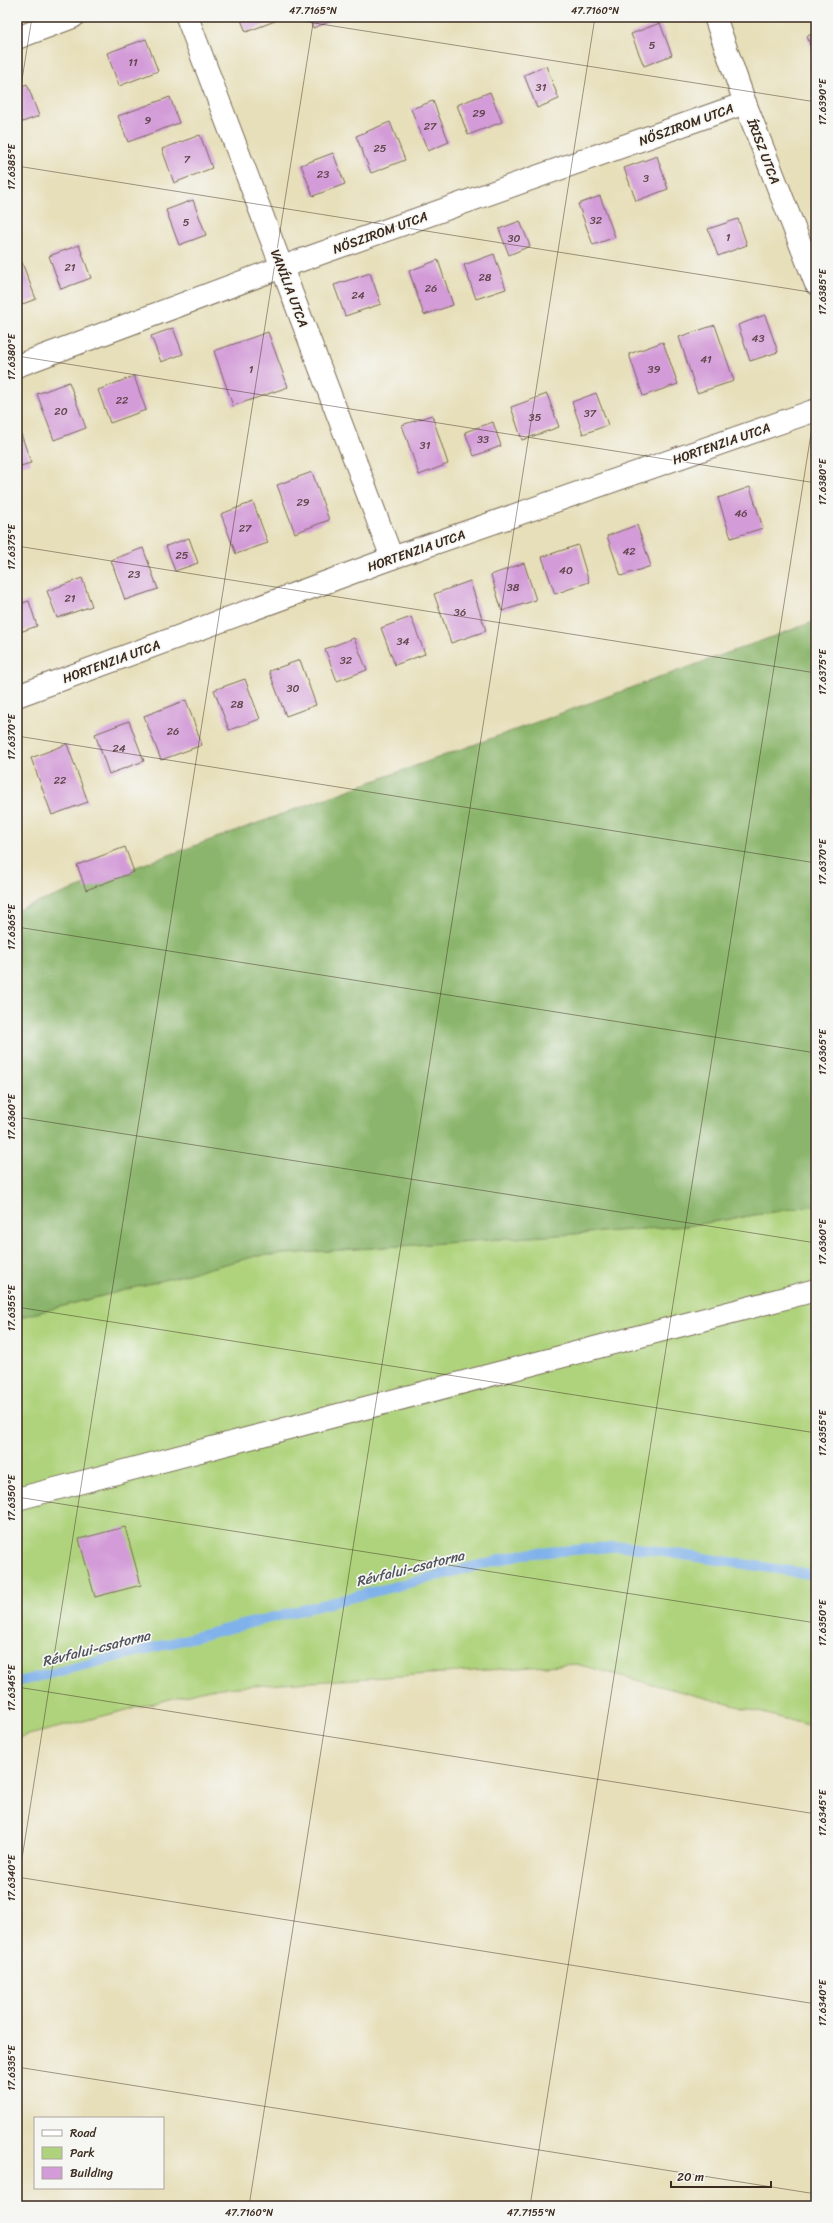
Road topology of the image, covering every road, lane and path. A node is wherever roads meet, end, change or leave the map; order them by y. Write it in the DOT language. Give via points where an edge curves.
graph roads {
  1 [pos="73,17"];
  2 [pos="187,17"];
  3 [pos="715,17"];
  4 [pos="17,38"];
  5 [pos="745,103"];
  6 [pos="282,267"];
  7 [pos="816,284"];
  8 [pos="17,366"];
  9 [pos="816,410"];
  10 [pos="392,558"];
  11 [pos="17,696"];
  12 [pos="816,1290"];
  13 [pos="17,1499"];
  1 -- 4 [label="street"];
  2 -- 6 [label="street, VANÍLIA UTCA"];
  3 -- 5 [label="street, ÍRISZ UTCA"];
  5 -- 6 [label="street, NŐSZIROM UTCA"];
  5 -- 7 [label="street, ÍRISZ UTCA"];
  6 -- 8 [label="street, NŐSZIROM UTCA"];
  6 -- 10 [label="street, VANÍLIA UTCA"];
  9 -- 10 [label="street, HORTENZIA UTCA"];
  10 -- 11 [label="street, HORTENZIA UTCA"];
  12 -- 13 [label="street"];
}
